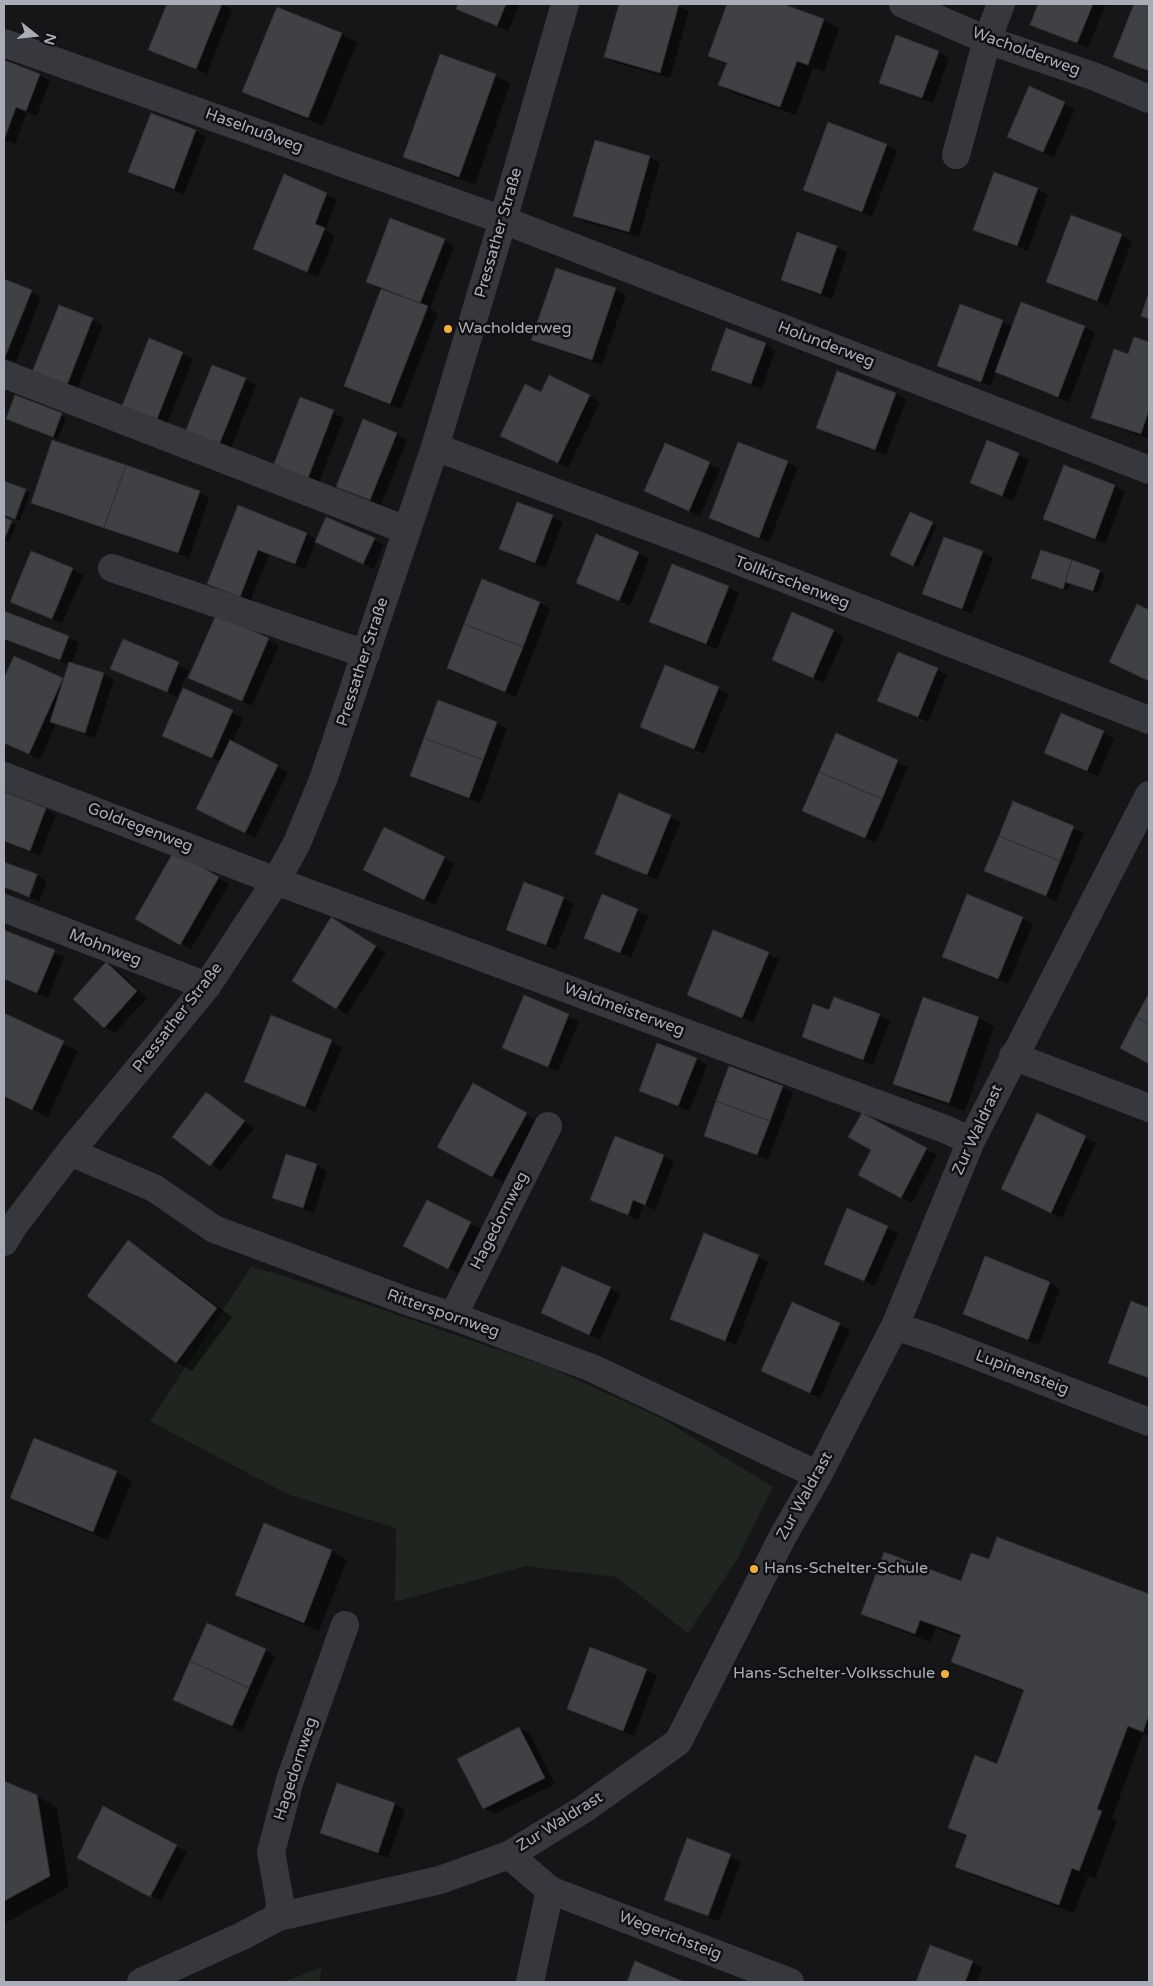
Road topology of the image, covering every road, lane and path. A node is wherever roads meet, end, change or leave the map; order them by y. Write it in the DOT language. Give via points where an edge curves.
graph roads {
  1 [pos="565,4"];
  2 [pos="903,4"];
  3 [pos="1001,4"];
  4 [pos="987,40"];
  5 [pos="4,43"];
  6 [pos="1149,99"];
  7 [pos="956,155"];
  8 [pos="503,220"];
  9 [pos="4,374"];
  10 [pos="435,447"];
  11 [pos="1149,470"];
  12 [pos="406,530"];
  13 [pos="112,568"];
  14 [pos="366,654"];
  15 [pos="1149,720"];
  16 [pos="4,776"];
  17 [pos="1146,807"];
  18 [pos="276,881"];
  19 [pos="4,908"];
  20 [pos="207,986"];
  21 [pos="1013,1056"];
  22 [pos="1149,1108"];
  23 [pos="548,1126"];
  24 [pos="971,1141"];
  25 [pos="70,1152"];
  26 [pos="4,1242"];
  27 [pos="453,1316"];
  28 [pos="895,1326"];
  29 [pos="1149,1422"];
  30 [pos="818,1475"];
  31 [pos="345,1625"];
  32 [pos="509,1855"];
  33 [pos="550,1890"];
  34 [pos="278,1917"];
  35 [pos="141,1982"];
  36 [pos="530,1982"];
  37 [pos="790,1982"];
  1 -- 8 [label="street, Pressather Straße"];
  2 -- 4 [label="street, Wacholderweg"];
  3 -- 4 [label="street"];
  4 -- 6 [label="street, Wacholderweg" via="1094,76"];
  4 -- 7 [label="street"];
  5 -- 8 [label="street, Haselnußweg"];
  8 -- 10 [label="street, Pressather Straße"];
  8 -- 11 [label="street, Holunderweg"];
  9 -- 12 [label="street"];
  10 -- 12 [label="street, Pressather Straße"];
  10 -- 15 [label="street, Tollkirschenweg"];
  12 -- 14 [label="street, Pressather Straße"];
  13 -- 14 [label="street"];
  14 -- 18 [label="street, Pressather Straße" via="298,843"];
  16 -- 18 [label="street, Goldregenweg"];
  17 -- 21 [label="street, Zur Waldrast"];
  18 -- 20 [label="street, Pressather Straße"];
  18 -- 24 [label="street, Waldmeisterweg"];
  19 -- 20 [label="street, Mohnweg"];
  20 -- 25 [label="street, Pressather Straße"];
  21 -- 22 [label="street"];
  21 -- 24 [label="street, Zur Waldrast"];
  23 -- 27 [label="street, Hagedornweg"];
  24 -- 28 [label="street, Zur Waldrast"];
  25 -- 26 [label="street, Pressather Straße"];
  25 -- 27 [label="street, Ritterspornweg" via="154,1188 214,1229"];
  27 -- 30 [label="street, Ritterspornweg" via="592,1368"];
  28 -- 29 [label="street, Lupinensteig"];
  28 -- 30 [label="street, Zur Waldrast"];
  30 -- 32 [label="street, Zur Waldrast" via="783,1536 678,1742 584,1809"];
  31 -- 34 [label="street, Hagedornweg" via="290,1780 270,1852 280,1902"];
  32 -- 33 [label="street, Wegerichsteig"];
  32 -- 34 [label="street, Zur Waldrast" via="440,1880"];
  33 -- 36 [label="street"];
  33 -- 37 [label="street, Wegerichsteig"];
  34 -- 35 [label="street, Zur Waldrast"];
}
